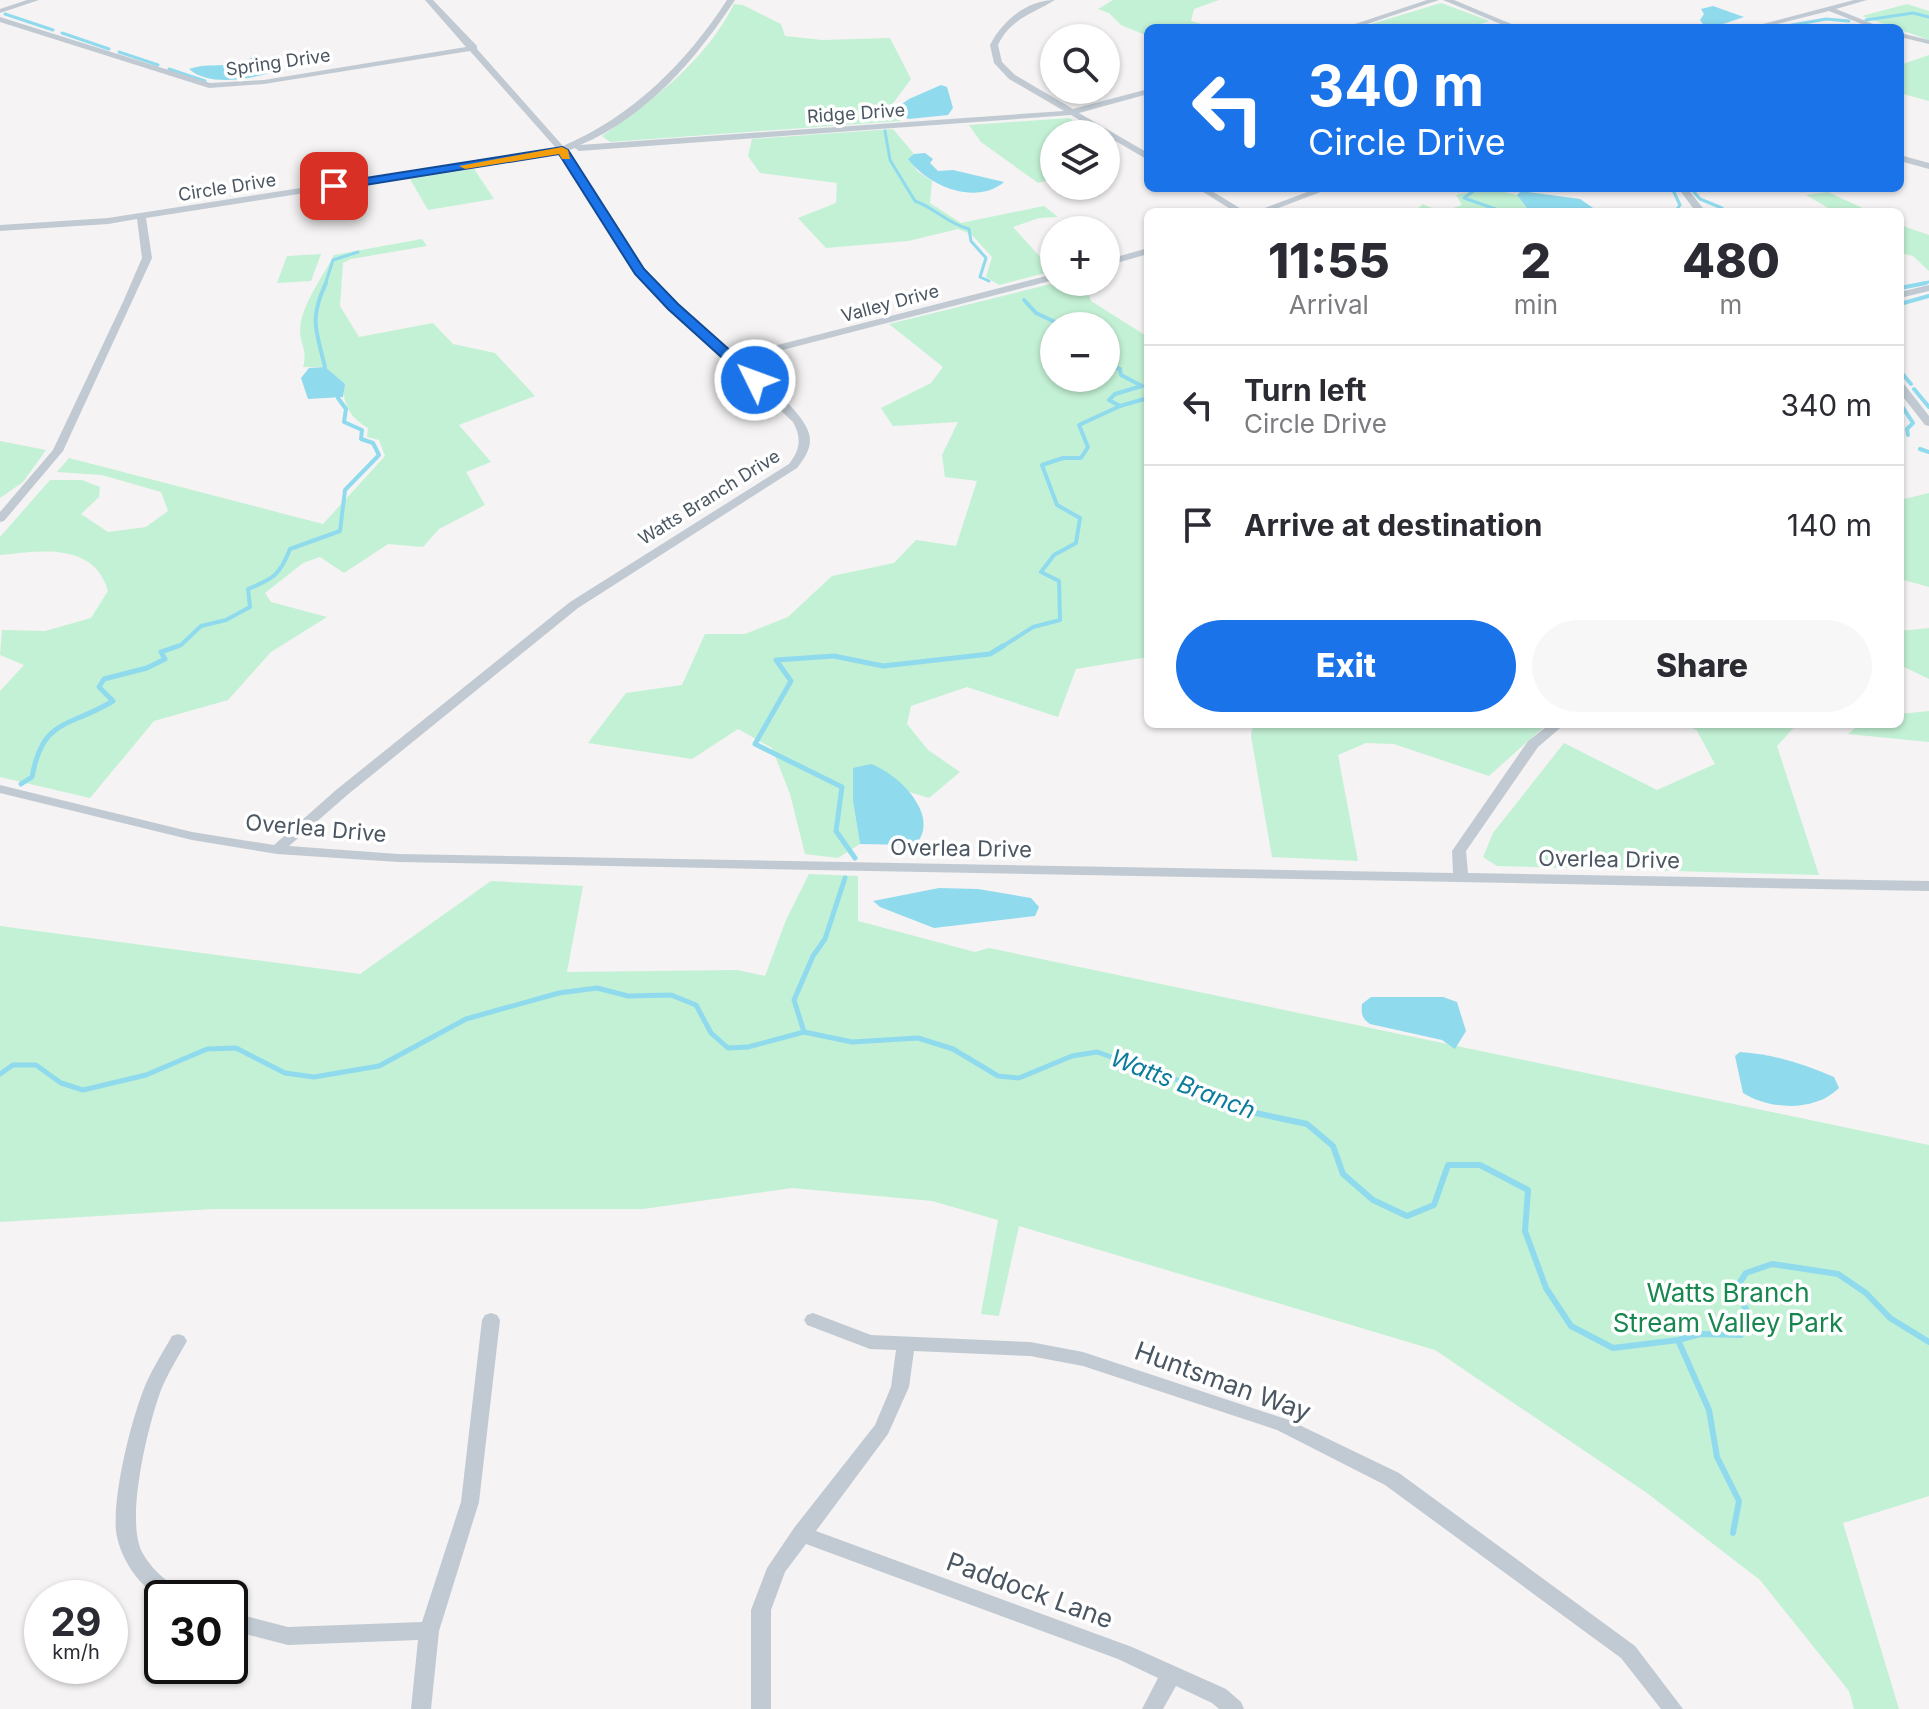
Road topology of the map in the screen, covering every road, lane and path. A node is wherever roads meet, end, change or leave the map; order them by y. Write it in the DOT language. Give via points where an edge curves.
graph roads {
  1 [pos="35,0"];
  2 [pos="429,0"];
  3 [pos="731,0"];
  4 [pos="1051,0"];
  5 [pos="1435,0"];
  6 [pos="1447,0"];
  7 [pos="1863,0"];
  8 [pos="1832,10"];
  9 [pos="0,11"];
  10 [pos="0,19"];
  11 [pos="1360,24"];
  12 [pos="1507,24"];
  13 [pos="1770,24"];
  14 [pos="1869,24"];
  15 [pos="1904,36"];
  16 [pos="1929,42"];
  17 [pos="474,48"];
  18 [pos="1144,92"];
  19 [pos="1070,113"];
  20 [pos="562,150"];
  21 [pos="1144,155"];
  22 [pos="1904,159"];
  23 [pos="1929,166"];
  24 [pos="1208,192"];
  25 [pos="1316,192"];
  26 [pos="1685,192"];
  27 [pos="1234,208"];
  28 [pos="1270,208"];
  29 [pos="1698,208"];
  30 [pos="141,217"];
  31 [pos="0,228"];
  32 [pos="1144,252"];
  33 [pos="1120,259"];
  34 [pos="1040,281"];
  35 [pos="1929,288"];
  36 [pos="1904,294"];
  37 [pos="733,360"];
  38 [pos="1904,391"];
  39 [pos="1929,423"];
  40 [pos="0,519"];
  41 [pos="1553,728"];
  42 [pos="0,789"];
  43 [pos="277,850"];
  44 [pos="1461,879"];
  45 [pos="1929,886"];
  46 [pos="491,1320"];
  47 [pos="813,1320"];
  48 [pos="178,1341"];
  49 [pos="906,1343"];
  50 [pos="801,1534"];
  51 [pos="151,1580"];
  52 [pos="248,1626"];
  53 [pos="429,1631"];
  54 [pos="1172,1673"];
  55 [pos="421,1709"];
  56 [pos="761,1709"];
  57 [pos="1152,1709"];
  58 [pos="1234,1709"];
  59 [pos="1673,1709"];
  1 -- 9 [label="street"];
  2 -- 17 [label="street, Watts Branch Drive"];
  3 -- 20 [label="street, Circle Drive" via="695,52 653,92 586,142"];
  4 -- 19 [label="street" via="1006,25 994,45 995,56 1003,71"];
  5 -- 11 [label="street"];
  6 -- 12 [label="street"];
  7 -- 8 [label="street"];
  8 -- 13 [label="street"];
  8 -- 14 [label="street"];
  10 -- 17 [label="street, Spring Drive" via="209,86"];
  15 -- 16 [label="street"];
  17 -- 20 [label="street, Watts Branch Drive"];
  18 -- 19 [label="street, Ridge Drive"];
  19 -- 20 [label="street, Ridge Drive"];
  19 -- 21 [label="street"];
  20 -- 30 [label="street, Circle Drive"];
  20 -- 37 [label="street, Watts Branch Drive" via="639,272"];
  22 -- 23 [label="street"];
  24 -- 27 [label="street"];
  25 -- 28 [label="street"];
  26 -- 29 [label="street"];
  30 -- 31 [label="street, Circle Drive"];
  30 -- 40 [label="street" via="147,258 128,302 58,451"];
  32 -- 33 [label="street"];
  34 -- 37 [label="street, Valley Drive"];
  35 -- 36 [label="street"];
  37 -- 43 [label="street, Watts Branch Drive" via="803,428 805,448 793,466 574,605"];
  38 -- 39 [label="street"];
  41 -- 44 [label="street" via="1533,744 1459,851"];
  42 -- 43 [label="street, Overlea Drive" via="192,836"];
  43 -- 44 [label="street, Overlea Drive" via="398,858"];
  44 -- 45 [label="street, Overlea Drive"];
  46 -- 53 [label="street" via="470,1502"];
  47 -- 49 [label="street, Huntsman Way" via="870,1342"];
  48 -- 51 [label="street" via="151,1394 126,1504 126,1539"];
  49 -- 50 [label="street" via="900,1387 882,1429"];
  49 -- 59 [label="street, Huntsman Way" via="1030,1349 1083,1359 1283,1425 1392,1479 1417,1497 1628,1652"];
  50 -- 54 [label="street, Paddock Lane"];
  50 -- 56 [label="street" via="777,1568 761,1610"];
  52 -- 53 [label="street" via="288,1636"];
  53 -- 55 [label="street"];
  54 -- 57 [label="street"];
  54 -- 58 [label="street, Paddock Lane"];
}
